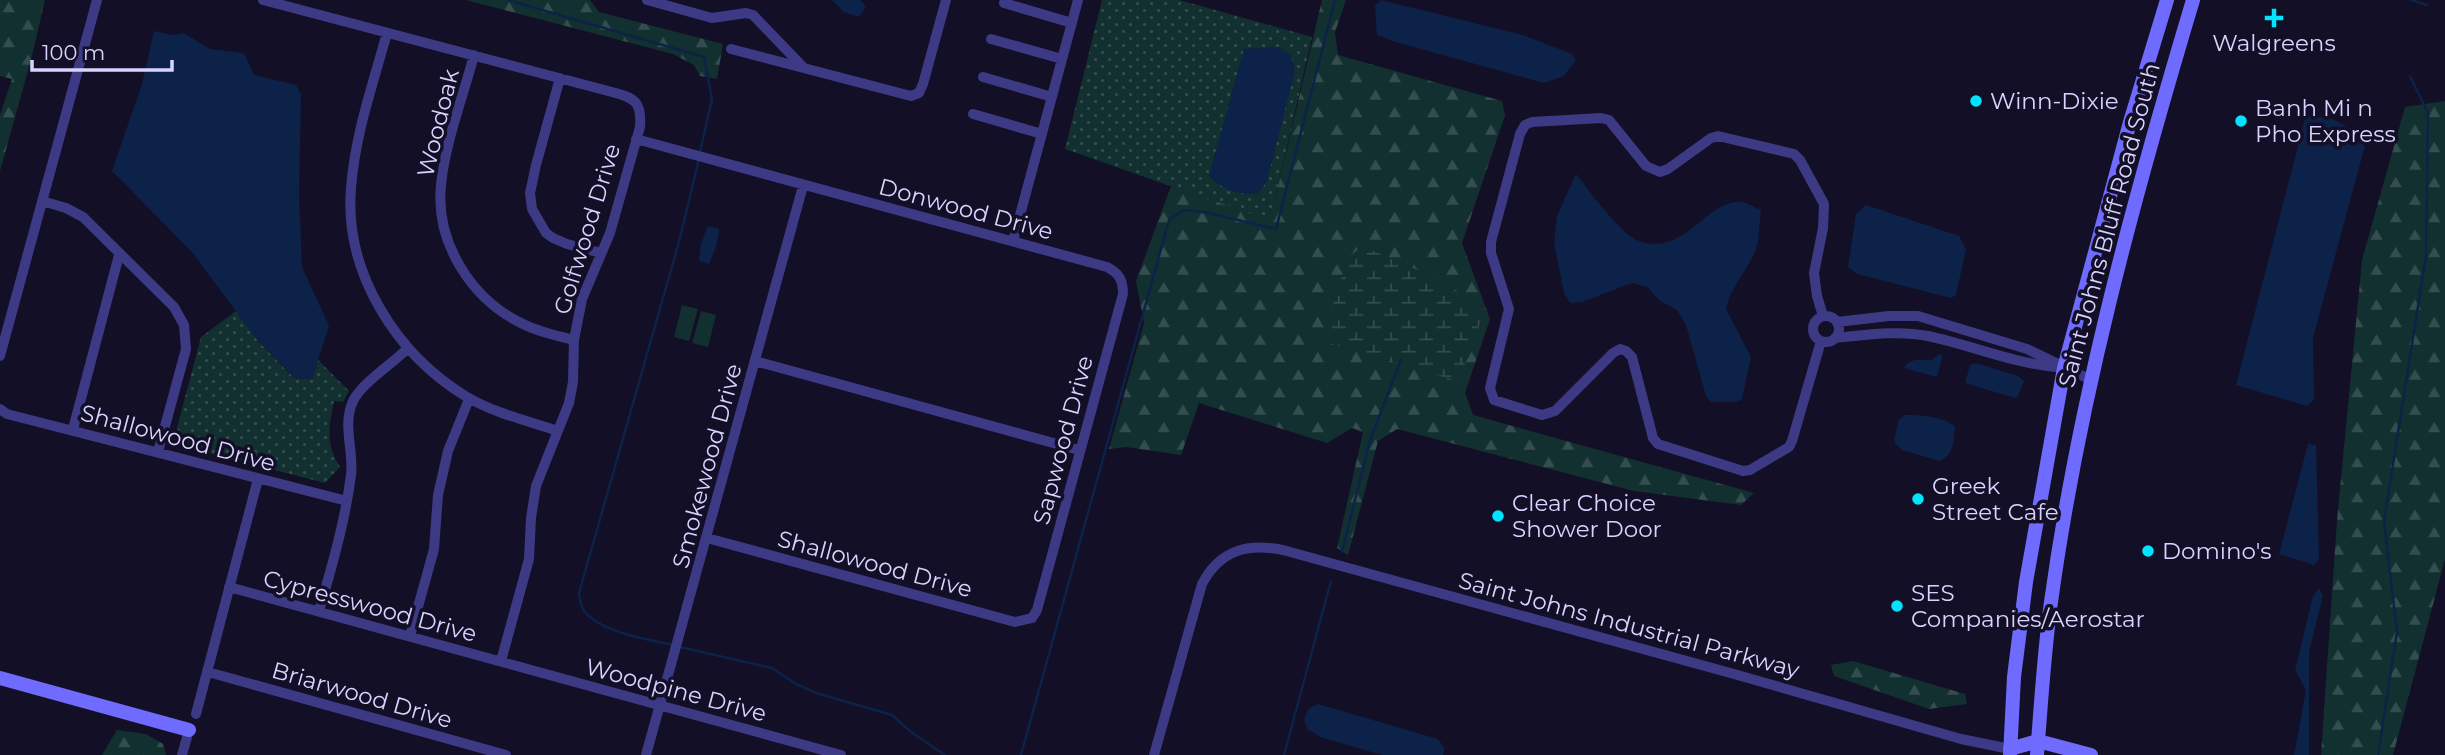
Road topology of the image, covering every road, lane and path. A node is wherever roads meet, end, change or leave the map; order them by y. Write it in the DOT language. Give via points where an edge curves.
graph roads {
  1 [pos="97,0"];
  2 [pos="263,0"];
  3 [pos="648,0"];
  4 [pos="946,0"];
  5 [pos="1079,0"];
  6 [pos="2167,0"];
  7 [pos="2193,0"];
  8 [pos="1004,3"];
  9 [pos="1072,23"];
  10 [pos="387,33"];
  11 [pos="991,39"];
  12 [pos="731,49"];
  13 [pos="474,55"];
  14 [pos="1062,59"];
  15 [pos="804,68"];
  16 [pos="983,77"];
  17 [pos="560,78"];
  18 [pos="1052,97"];
  19 [pos="973,114"];
  20 [pos="1042,134"];
  21 [pos="636,139"];
  22 [pos="803,186"];
  23 [pos="42,201"];
  24 [pos="1013,241"];
  25 [pos="601,253"];
  26 [pos="119,255"];
  27 [pos="1117,272"];
  28 [pos="1823,316"];
  29 [pos="1837,321"];
  30 [pos="1835,338"];
  31 [pos="574,340"];
  32 [pos="1821,341"];
  33 [pos="407,349"];
  34 [pos="0,356"];
  35 [pos="755,360"];
  36 [pos="2064,368"];
  37 [pos="2091,380"];
  38 [pos="469,399"];
  39 [pos="0,409"];
  40 [pos="73,429"];
  41 [pos="558,431"];
  42 [pos="1079,450"];
  43 [pos="158,452"];
  44 [pos="258,479"];
  45 [pos="347,501"];
  46 [pos="707,538"];
  47 [pos="229,587"];
  48 [pos="320,611"];
  49 [pos="1031,618"];
  50 [pos="410,636"];
  51 [pos="501,661"];
  52 [pos="208,672"];
  53 [pos="0,678"];
  54 [pos="660,705"];
  55 [pos="196,714"];
  56 [pos="189,730"];
  57 [pos="2038,748"];
  58 [pos="2014,753"];
  59 [pos="182,755"];
  60 [pos="506,755"];
  61 [pos="646,755"];
  62 [pos="841,755"];
  63 [pos="1154,755"];
  64 [pos="2091,755"];
  1 -- 23 [label="street"];
  2 -- 10 [label="street, Golfwood Drive"];
  3 -- 15 [label="street" via="712,18 753,15"];
  4 -- 15 [label="street" via="919,93 911,96"];
  5 -- 9 [label="street"];
  6 -- 36 [label="main road, Saint Johns Bluff Road South"];
  7 -- 37 [label="main road, Saint Johns Bluff Road South" via="2151,141"];
  8 -- 9 [label="street"];
  9 -- 14 [label="street"];
  10 -- 13 [label="street, Golfwood Drive"];
  10 -- 33 [label="street" via="356,143 350,192 359,258 380,310"];
  11 -- 14 [label="street"];
  12 -- 15 [label="street"];
  13 -- 17 [label="street, Golfwood Drive"];
  13 -- 31 [label="street, Woodoak" via="441,186 449,244 468,279 502,313 524,325"];
  14 -- 18 [label="street"];
  16 -- 18 [label="street"];
  17 -- 21 [label="street, Golfwood Drive" via="629,97 638,104 641,114"];
  17 -- 25 [label="street" via="530,193 532,209 553,238"];
  18 -- 20 [label="street"];
  19 -- 20 [label="street"];
  20 -- 24 [label="street"];
  21 -- 22 [label="street, Donwood Drive"];
  21 -- 25 [label="street, Golfwood Drive"];
  22 -- 24 [label="street, Donwood Drive"];
  22 -- 35 [label="street, Smokewood Drive"];
  23 -- 26 [label="street" via="74,211"];
  23 -- 34 [label="street"];
  24 -- 27 [label="street, Donwood Drive"];
  25 -- 31 [label="street, Golfwood Drive" via="582,299"];
  26 -- 40 [label="street"];
  26 -- 43 [label="street" via="174,307 187,337"];
  27 -- 42 [label="street, Sapwood Drive" via="1123,293"];
  28 -- 29 [label="street"];
  28 -- 32 [label="street" via="1812,328"];
  28 -- 32 [label="street" via="1814,272 1824,204 1794,154 1717,136 1660,172 1646,166 1609,120 1532,121 1525,125 1491,242 1509,309 1490,388 1494,400 1548,415 1620,349 1632,357 1658,444 1750,470 1793,441"];
  29 -- 30 [label="street"];
  29 -- 36 [label="street" via="1918,316 2027,349"];
  30 -- 32 [label="street"];
  30 -- 36 [label="street" via="1895,333 1926,336 2033,365"];
  31 -- 41 [label="street, Golfwood Drive" via="573,382"];
  33 -- 38 [label="street"];
  33 -- 45 [label="street" via="354,400 348,426 352,458"];
  35 -- 42 [label="street"];
  35 -- 46 [label="street, Smokewood Drive"];
  36 -- 37 [label="street"];
  36 -- 58 [label="main road, Saint Johns Bluff Road South" via="2026,582 2014,677"];
  37 -- 57 [label="main road, Saint Johns Bluff Road South" via="2051,601"];
  38 -- 41 [label="street"];
  38 -- 50 [label="street" via="448,452 438,495 434,549"];
  39 -- 40 [label="street, Shallowood Drive"];
  40 -- 43 [label="street, Shallowood Drive"];
  41 -- 51 [label="street, Golfwood Drive" via="536,486 528,559"];
  42 -- 49 [label="street, Sapwood Drive" via="1037,610"];
  43 -- 44 [label="street, Shallowood Drive"];
  44 -- 45 [label="street, Shallowood Drive"];
  44 -- 47 [label="street"];
  45 -- 48 [label="street"];
  46 -- 49 [label="street, Shallowood Drive" via="1015,622"];
  46 -- 54 [label="street, Smokewood Drive"];
  47 -- 48 [label="street, Cypresswood Drive"];
  47 -- 52 [label="street"];
  48 -- 50 [label="street, Cypresswood Drive"];
  50 -- 51 [label="street, Cypresswood Drive"];
  51 -- 54 [label="street, Woodpine Drive"];
  52 -- 55 [label="street"];
  52 -- 60 [label="street, Briarwood Drive"];
  53 -- 56 [label="main road"];
  54 -- 61 [label="street, Smokewood Drive"];
  54 -- 62 [label="street, Woodpine Drive"];
  56 -- 59 [label="street"];
  57 -- 58 [label="main road"];
  57 -- 64 [label="main road"];
  58 -- 63 [label="street, Saint Johns Industrial Parkway" via="1258,546 1237,550 1220,561 1202,583"];
}
